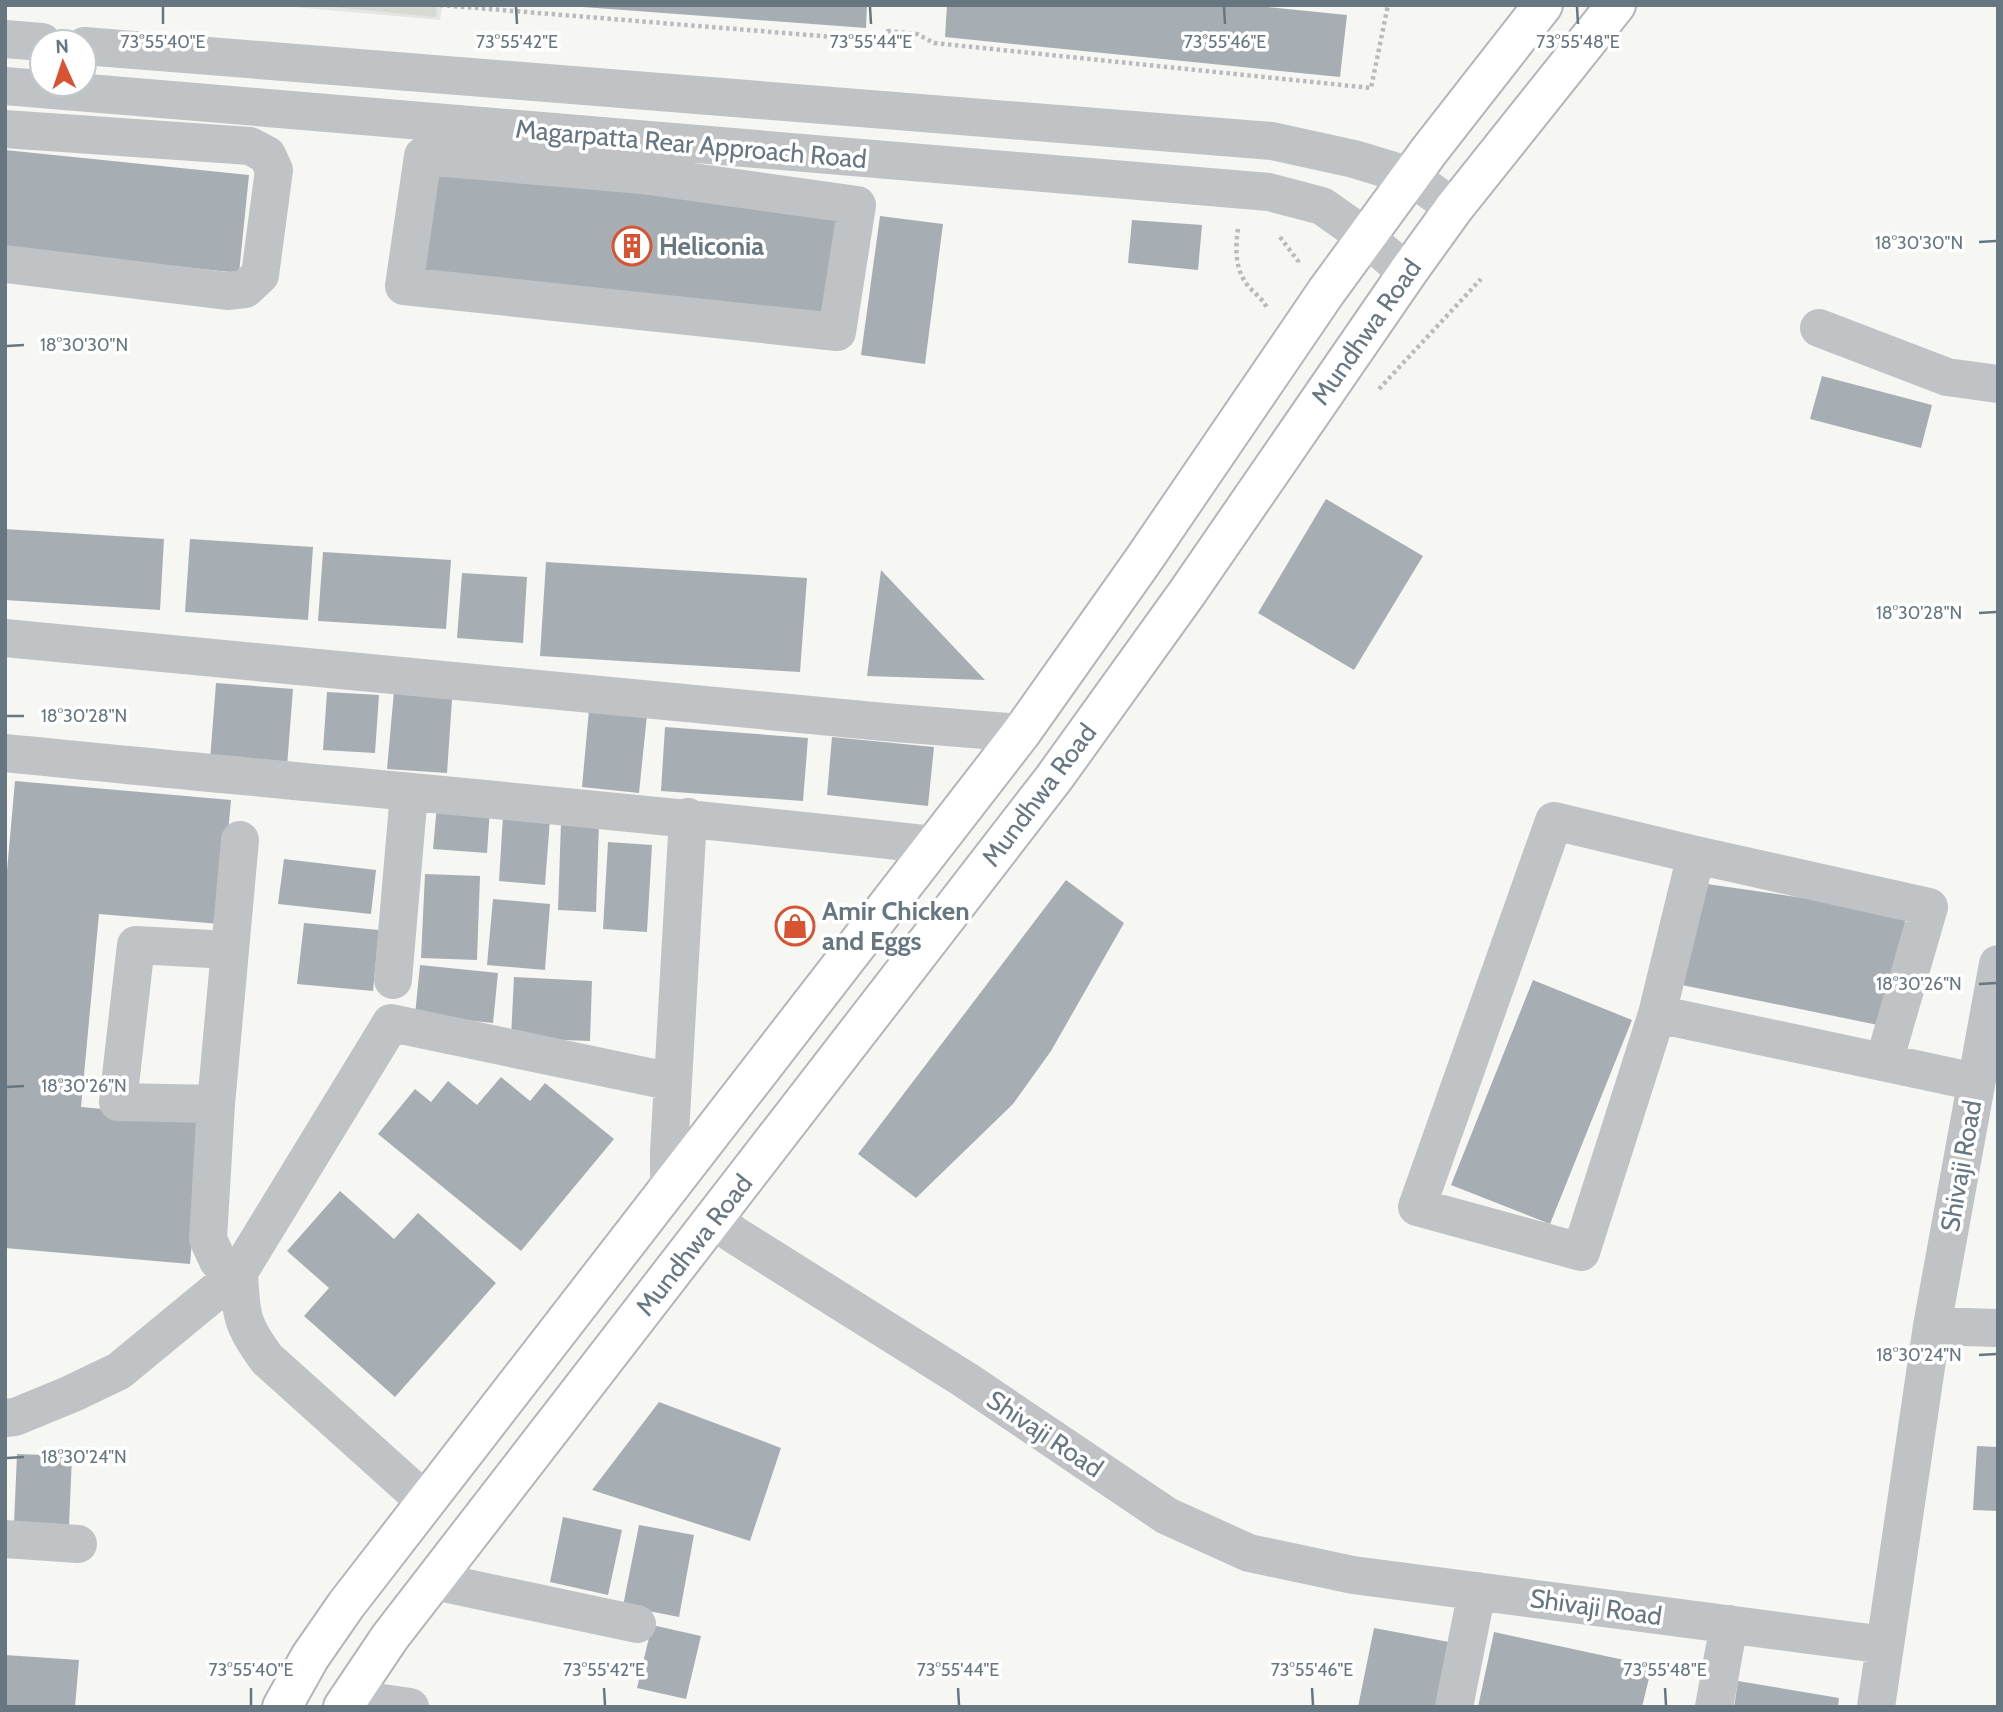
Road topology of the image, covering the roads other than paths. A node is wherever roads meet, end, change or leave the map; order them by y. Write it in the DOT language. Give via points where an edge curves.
graph roads {
  1 [pos="1544,5"];
  2 [pos="1616,5"];
  3 [pos="5,39"];
  4 [pos="28,41"];
  5 [pos="98,47"];
  6 [pos="158,52"];
  7 [pos="5,86"];
  8 [pos="144,98"];
  9 [pos="5,130"];
  10 [pos="644,157"];
  11 [pos="1410,176"];
  12 [pos="1454,208"];
  13 [pos="1366,237"];
  14 [pos="5,264"];
  15 [pos="1407,273"];
  16 [pos="1819,328"];
  17 [pos="1998,383"];
  18 [pos="6,638"];
  19 [pos="5,645"];
  20 [pos="1021,733"];
  21 [pos="5,753"];
  22 [pos="410,793"];
  23 [pos="688,817"];
  24 [pos="240,840"];
  25 [pos="934,845"];
  26 [pos="1696,855"];
  27 [pos="229,950"];
  28 [pos="1998,964"];
  29 [pos="393,980"];
  30 [pos="1657,1014"];
  31 [pos="1884,1062"];
  32 [pos="1976,1082"];
  33 [pos="673,1083"];
  34 [pos="216,1104"];
  35 [pos="669,1188"];
  36 [pos="715,1219"];
  37 [pos="239,1272"];
  38 [pos="1932,1326"];
  39 [pos="1998,1328"];
  40 [pos="5,1418"];
  41 [pos="426,1502"];
  42 [pos="5,1539"];
  43 [pos="78,1544"];
  44 [pos="434,1581"];
  45 [pos="1477,1591"];
  46 [pos="637,1624"];
  47 [pos="1729,1624"];
  48 [pos="1885,1645"];
  49 [pos="346,1702"];
  50 [pos="282,1707"];
  51 [pos="410,1707"];
  52 [pos="1454,1707"];
  53 [pos="1714,1707"];
  54 [pos="1876,1707"];
  1 -- 11 [label="highway, Mundhwa Road"];
  2 -- 12 [label="highway, Mundhwa Road"];
  3 -- 4 [label="street"];
  5 -- 6 [label="street, Magarpatta Rear Approach Road"];
  6 -- 8 [label="street"];
  6 -- 11 [label="street, Magarpatta Rear Approach Road" via="1272,142"];
  7 -- 8 [label="street, Magarpatta Rear Approach Road"];
  8 -- 10 [label="street, Magarpatta Rear Approach Road"];
  9 -- 14 [label="street" via="250,146 267,155 274,170 260,275 245,289 227,291"];
  10 -- 10 [label="street" via="423,156 404,286 837,332 857,205"];
  10 -- 13 [label="street, Magarpatta Rear Approach Road" via="1269,192 1322,206"];
  11 -- 12 [label="street, Magarpatta Rear Approach Road"];
  11 -- 13 [label="highway, Mundhwa Road"];
  12 -- 15 [label="highway, Mundhwa Road"];
  13 -- 15 [label="street, Magarpatta Rear Approach Road"];
  13 -- 20 [label="highway, Mundhwa Road"];
  15 -- 36 [label="highway, Mundhwa Road" via="1054,778"];
  16 -- 17 [label="street" via="1947,377"];
  18 -- 19 [label="street"];
  18 -- 20 [label="street"];
  20 -- 25 [label="highway, Mundhwa Road"];
  21 -- 22 [label="street"];
  22 -- 23 [label="street"];
  22 -- 29 [label="street"];
  23 -- 25 [label="street"];
  23 -- 33 [label="street"];
  24 -- 27 [label="street"];
  25 -- 35 [label="highway, Mundhwa Road"];
  26 -- 30 [label="street"];
  26 -- 30 [label="street" via="1554,821 1417,1207 1581,1252"];
  26 -- 31 [label="street" via="1929,907"];
  27 -- 34 [label="street"];
  27 -- 34 [label="street" via="136,945 118,1102"];
  28 -- 32 [label="street, Shivaji Road"];
  30 -- 31 [label="street"];
  31 -- 32 [label="street"];
  32 -- 38 [label="street, Shivaji Road"];
  33 -- 35 [label="street"];
  33 -- 37 [label="street" via="391,1023"];
  34 -- 37 [label="street" via="208,1239 218,1261"];
  35 -- 41 [label="highway, Mundhwa Road"];
  36 -- 44 [label="highway, Mundhwa Road"];
  36 -- 45 [label="street, Shivaji Road" via="1167,1516 1249,1553 1353,1575"];
  37 -- 40 [label="street" via="119,1371"];
  37 -- 41 [label="street" via="241,1311 248,1334 267,1359"];
  38 -- 39 [label="street"];
  38 -- 48 [label="street, Shivaji Road"];
  41 -- 50 [label="highway, Mundhwa Road" via="324,1636"];
  42 -- 43 [label="street"];
  44 -- 46 [label="street"];
  44 -- 49 [label="highway, Mundhwa Road"];
  45 -- 47 [label="street, Shivaji Road"];
  45 -- 52 [label="street"];
  47 -- 48 [label="street, Shivaji Road"];
  47 -- 53 [label="street"];
  48 -- 54 [label="street"];
  49 -- 51 [label="street"];
}
